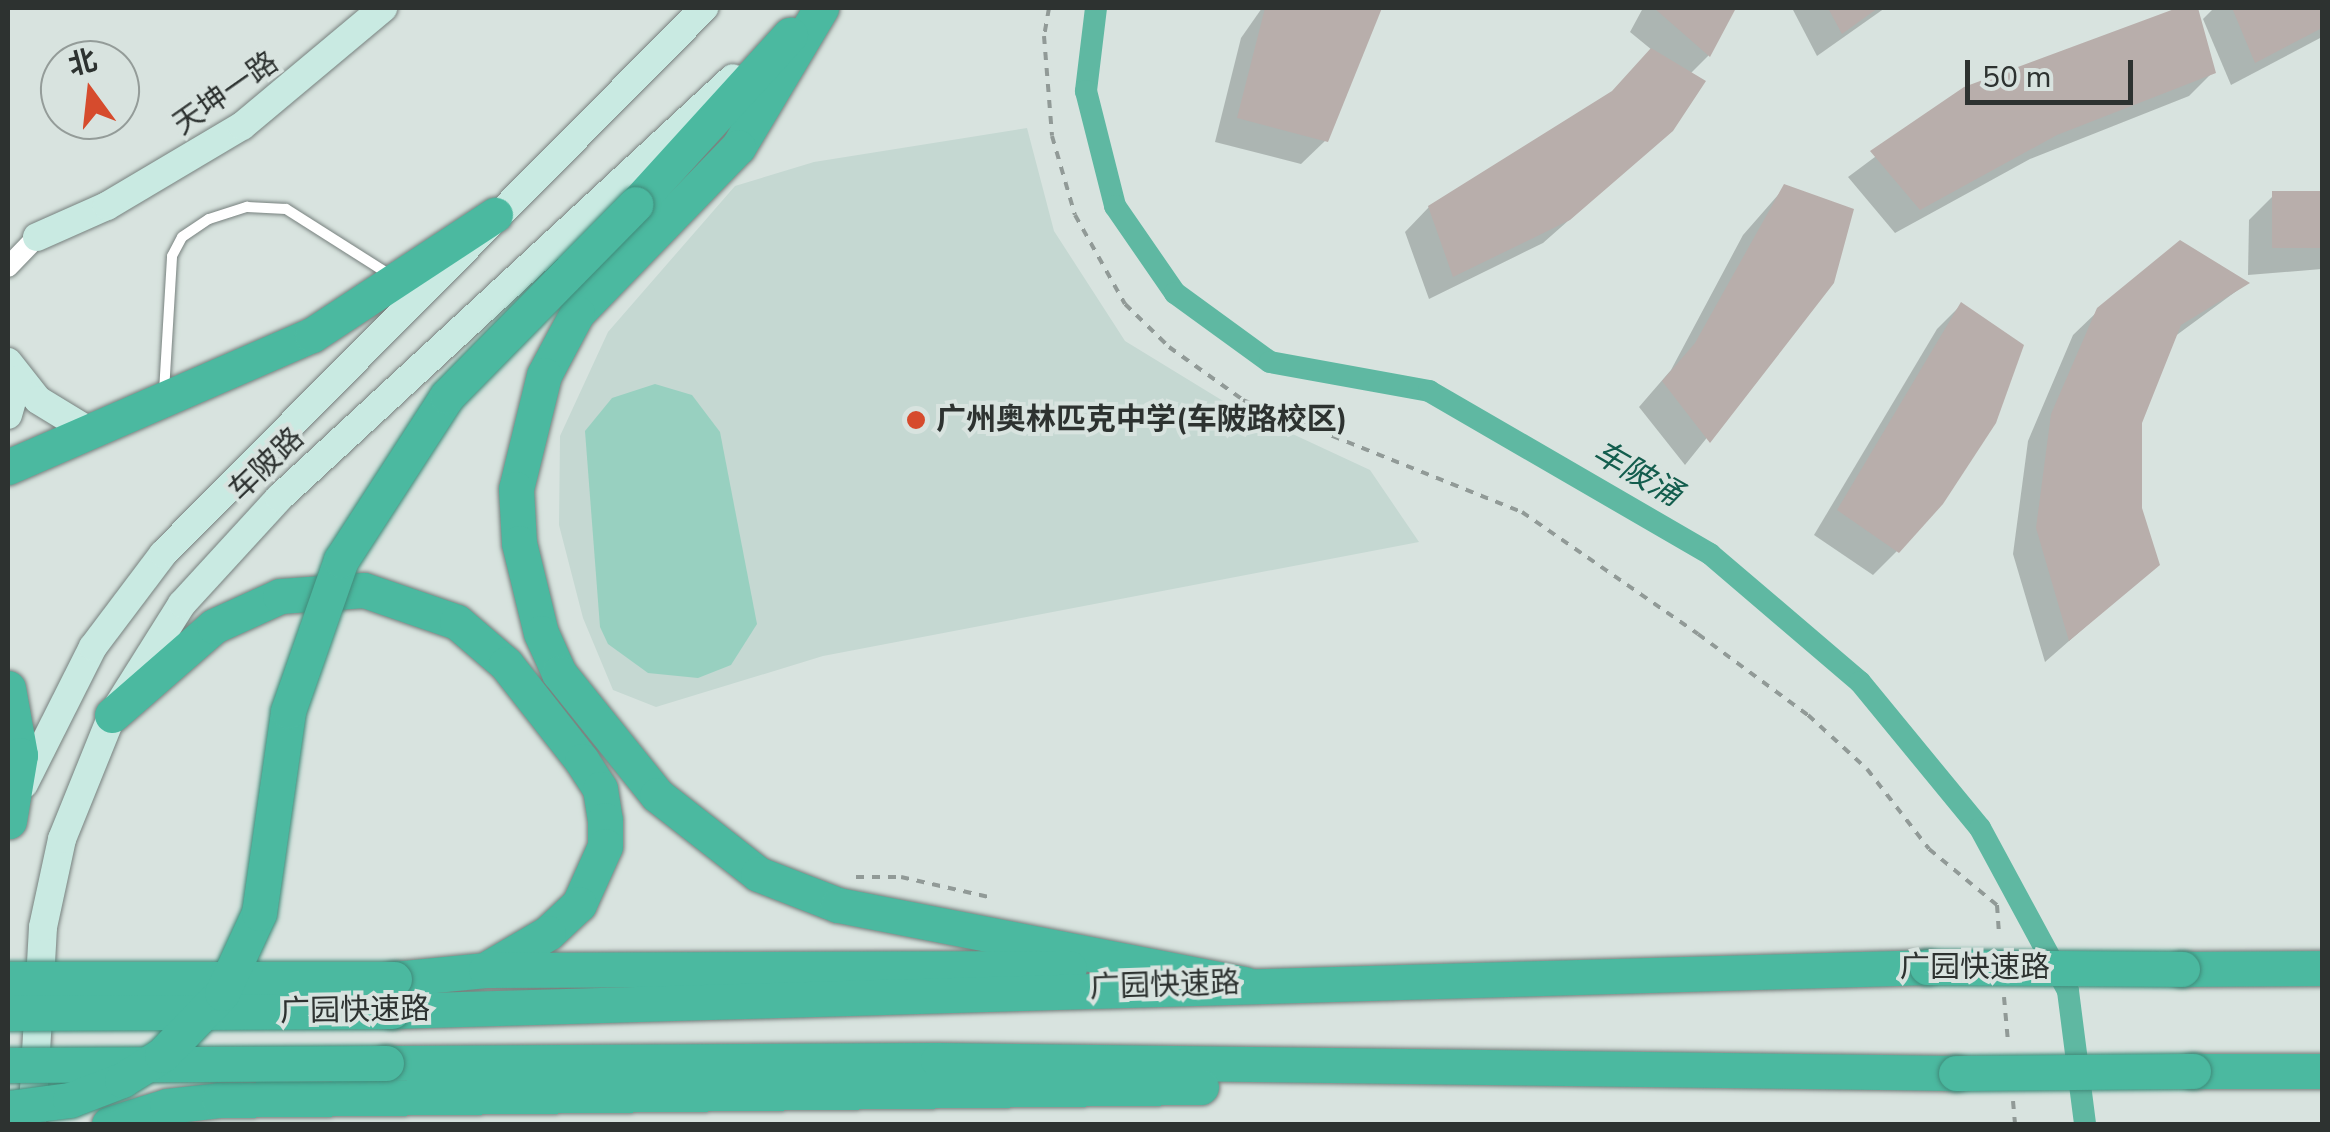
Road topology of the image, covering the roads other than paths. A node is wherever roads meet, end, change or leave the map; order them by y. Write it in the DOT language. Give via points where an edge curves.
graph roads {
  1 [pos="382,8"];
  2 [pos="704,8"];
  3 [pos="816,8"];
  4 [pos="494,215"];
  5 [pos="37,237"];
  6 [pos="8,238"];
  7 [pos="8,267"];
  8 [pos="398,282"];
  9 [pos="13,370"];
  10 [pos="164,404"];
  11 [pos="8,416"];
  12 [pos="92,433"];
  13 [pos="8,467"];
  14 [pos="8,688"];
  15 [pos="112,715"];
  16 [pos="8,824"];
  17 [pos="2322,968"];
  18 [pos="486,970"];
  19 [pos="8,979"];
  20 [pos="1244,984"];
  21 [pos="393,995"];
  22 [pos="8,1013"];
  23 [pos="8,1065"];
  24 [pos="1492,1070"];
  25 [pos="2322,1071"];
  26 [pos="8,1108"];
  27 [pos="112,1122"];
  28 [pos="32,1124"];
  1 -- 5 [label="main road, 天坤一路" via="242,126 107,206"];
  2 -- 4 [label="main road, 车陂路"];
  3 -- 15 [label="main road, 车陂路" via="648,152 245,531 182,604"];
  3 -- 20 [label="highway" via="738,147 577,314 544,375 516,488 519,543 541,634 559,673 657,796 758,874 838,905"];
  3 -- 26 [label="highway, bridge" via="446,396 341,560 288,711 260,913 222,993 162,1055 122,1080 70,1100"];
  4 -- 8 [label="highway"];
  4 -- 16 [label="main road, 车陂路" via="198,514 125,599 69,687"];
  5 -- 6 [label="street"];
  5 -- 7 [label="street"];
  8 -- 10 [label="highway" via="312,335"];
  8 -- 10 [label="lane" via="356,248 286,208 247,206 209,219 182,238 172,256"];
  9 -- 11 [label="main road"];
  9 -- 12 [label="main road"];
  10 -- 12 [label="highway"];
  12 -- 13 [label="highway"];
  14 -- 16 [label="highway" via="20,756"];
  15 -- 18 [label="highway" via="214,626 280,596 364,590 456,622 506,664 582,761 600,789 605,820 605,846 579,904 548,933"];
  15 -- 28 [label="main road, 车陂路" via="74,801 50,882"];
  17 -- 20 [label="highway, 广园快速路, bridge" via="1927,966"];
  18 -- 20 [label="highway" via="967,964"];
  18 -- 21 [label="highway"];
  19 -- 21 [label="highway, bridge"];
  20 -- 21 [label="highway, 广园快速路"];
  21 -- 22 [label="highway, 广园快速路, bridge"];
  23 -- 24 [label="highway, 广园快速路, bridge" via="938,1060"];
  24 -- 25 [label="highway, 广园快速路, bridge"];
  24 -- 27 [label="highway" via="1132,1090 219,1100"];
}
